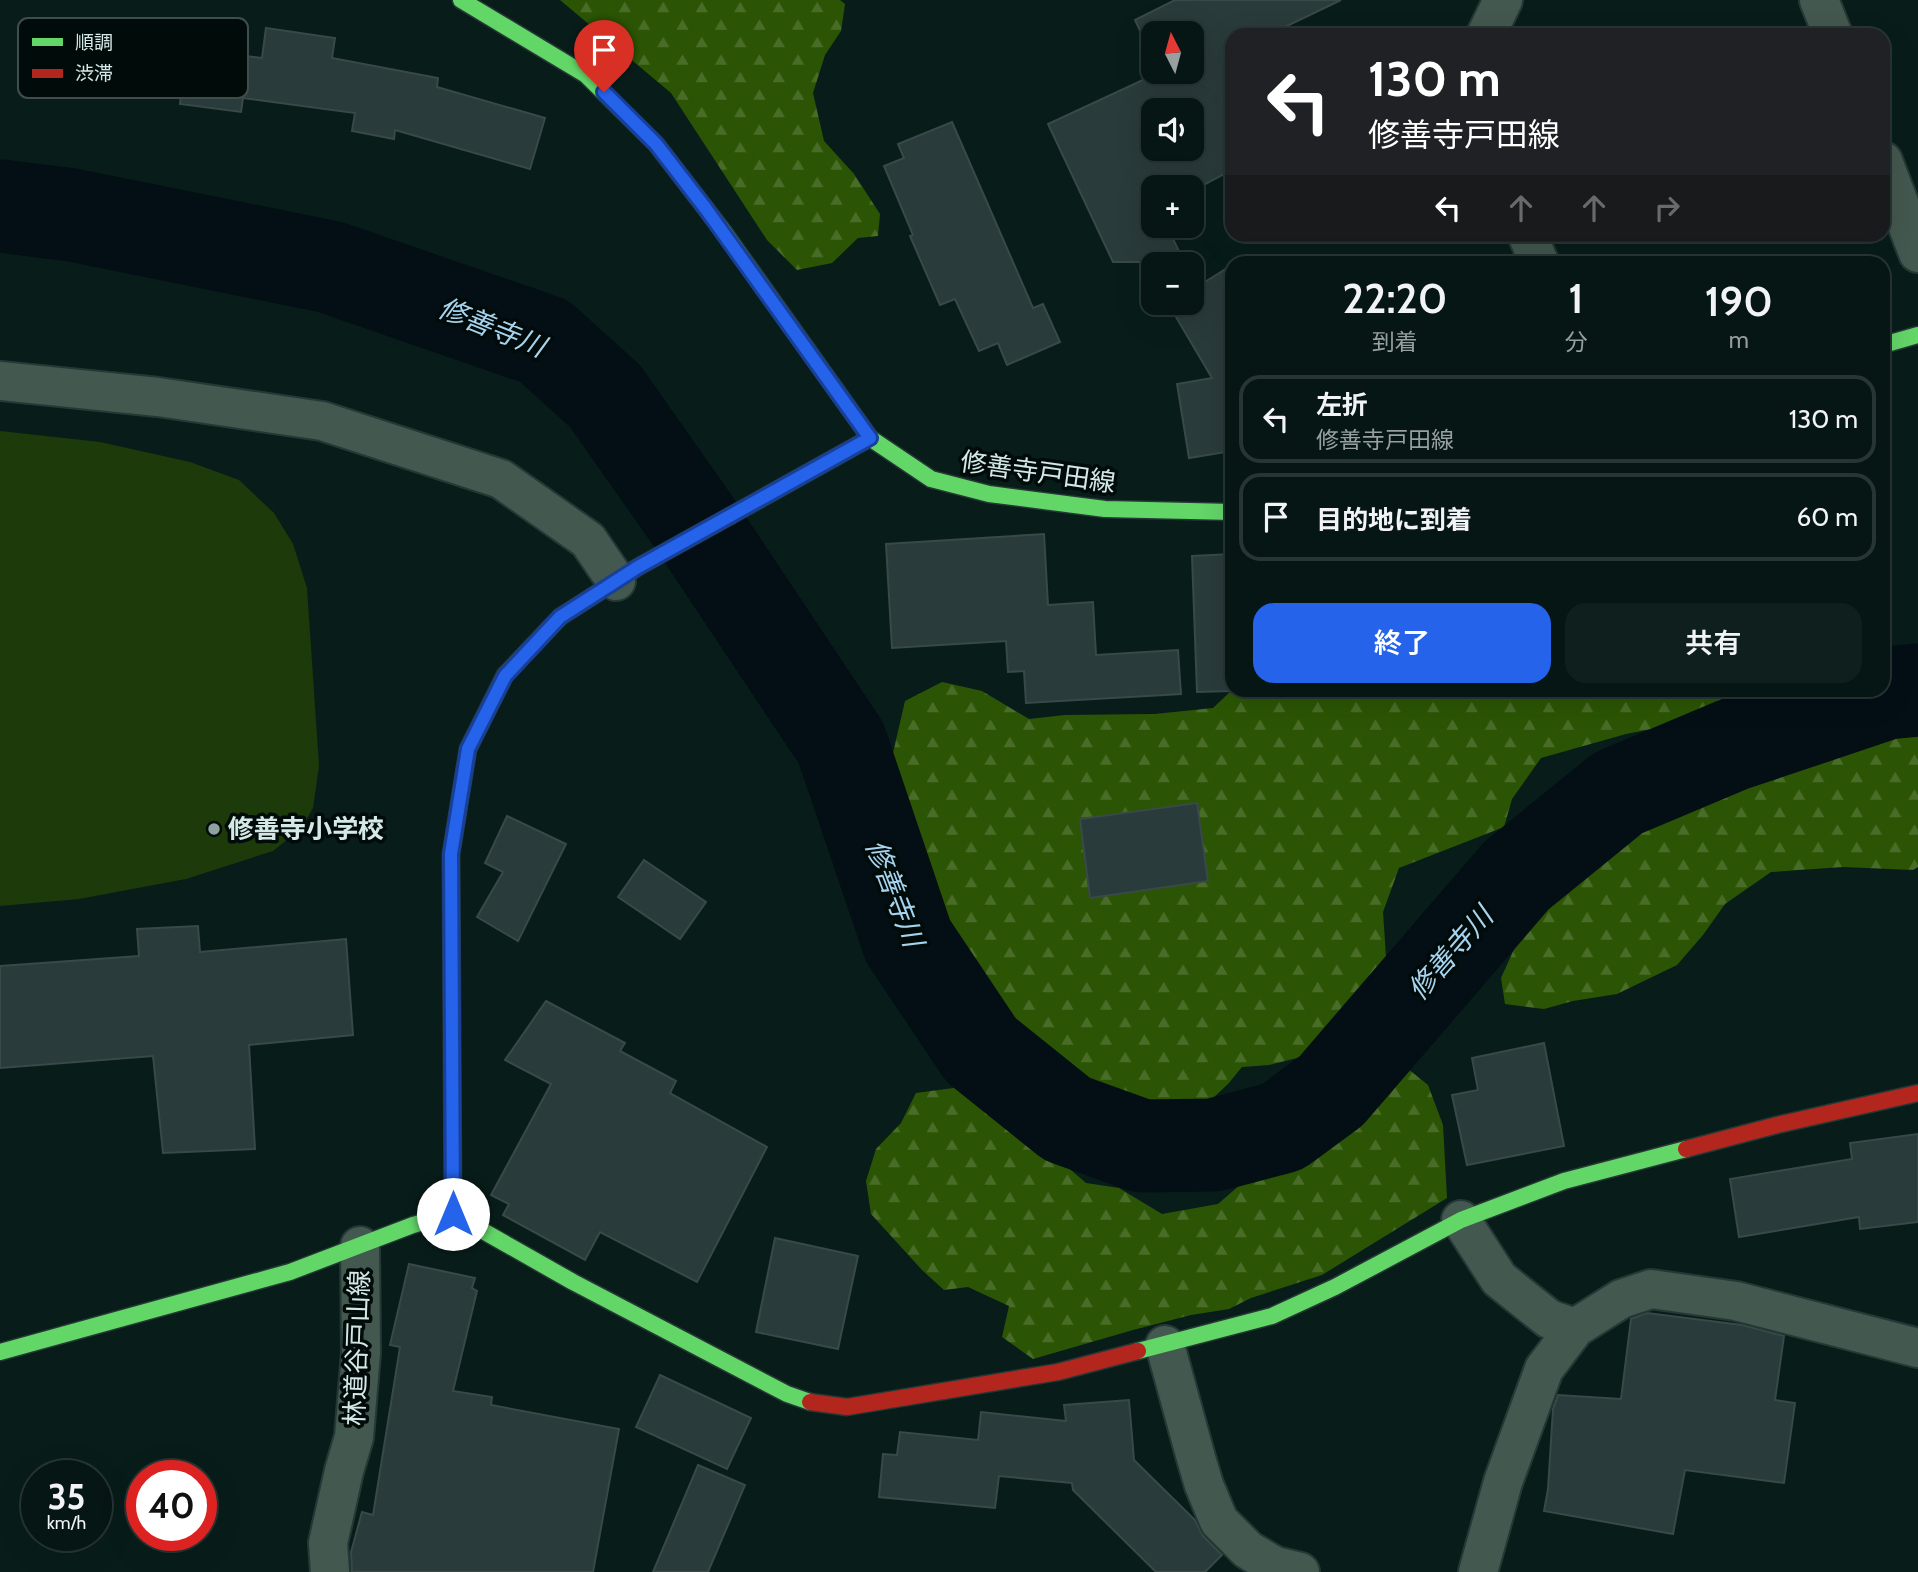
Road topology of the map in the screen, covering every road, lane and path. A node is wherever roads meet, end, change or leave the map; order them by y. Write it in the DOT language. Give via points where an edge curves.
graph roads {
  1 [pos="461,0"];
  2 [pos="1503,0"];
  3 [pos="1489,28"];
  4 [pos="1890,179"];
  5 [pos="1918,253"];
  6 [pos="1918,335"];
  7 [pos="1890,343"];
  8 [pos="0,381"];
  9 [pos="870,438"];
  10 [pos="1225,512"];
  11 [pos="627,574"];
  12 [pos="1918,1093"];
  13 [pos="453,1214"];
  14 [pos="1461,1220"];
  15 [pos="360,1246"];
  16 [pos="1575,1328"];
  17 [pos="1165,1345"];
  18 [pos="1918,1348"];
  19 [pos="0,1352"];
  20 [pos="330,1572"];
  21 [pos="1300,1572"];
  22 [pos="1478,1572"];
  1 -- 9 [label="street, 修善寺戸田線" via="586,75 656,144"];
  2 -- 3 [label="street"];
  4 -- 5 [label="street"];
  6 -- 7 [label="street"];
  8 -- 11 [label="street" via="159,397 322,421 501,479 588,540"];
  9 -- 10 [label="street, 修善寺戸田線" via="931,479 989,494 1105,509"];
  9 -- 11 [label="street"];
  11 -- 13 [label="street" via="560,617 505,676 468,749 451,854"];
  12 -- 14 [label="street" via="1564,1181"];
  13 -- 15 [label="street"];
  13 -- 17 [label="street" via="763,1382 813,1403 847,1407 969,1387 1058,1372"];
  14 -- 16 [label="street" via="1499,1279 1549,1319"];
  14 -- 17 [label="street" via="1272,1316"];
  15 -- 19 [label="street" via="290,1272"];
  15 -- 20 [label="street, 林道谷戸山線" via="361,1353 355,1437 328,1543"];
  16 -- 18 [label="street" via="1621,1299 1651,1289 1736,1301"];
  16 -- 22 [label="street" via="1544,1369 1503,1482"];
  17 -- 21 [label="street" via="1204,1485 1219,1521 1248,1550 1275,1566"];
}
